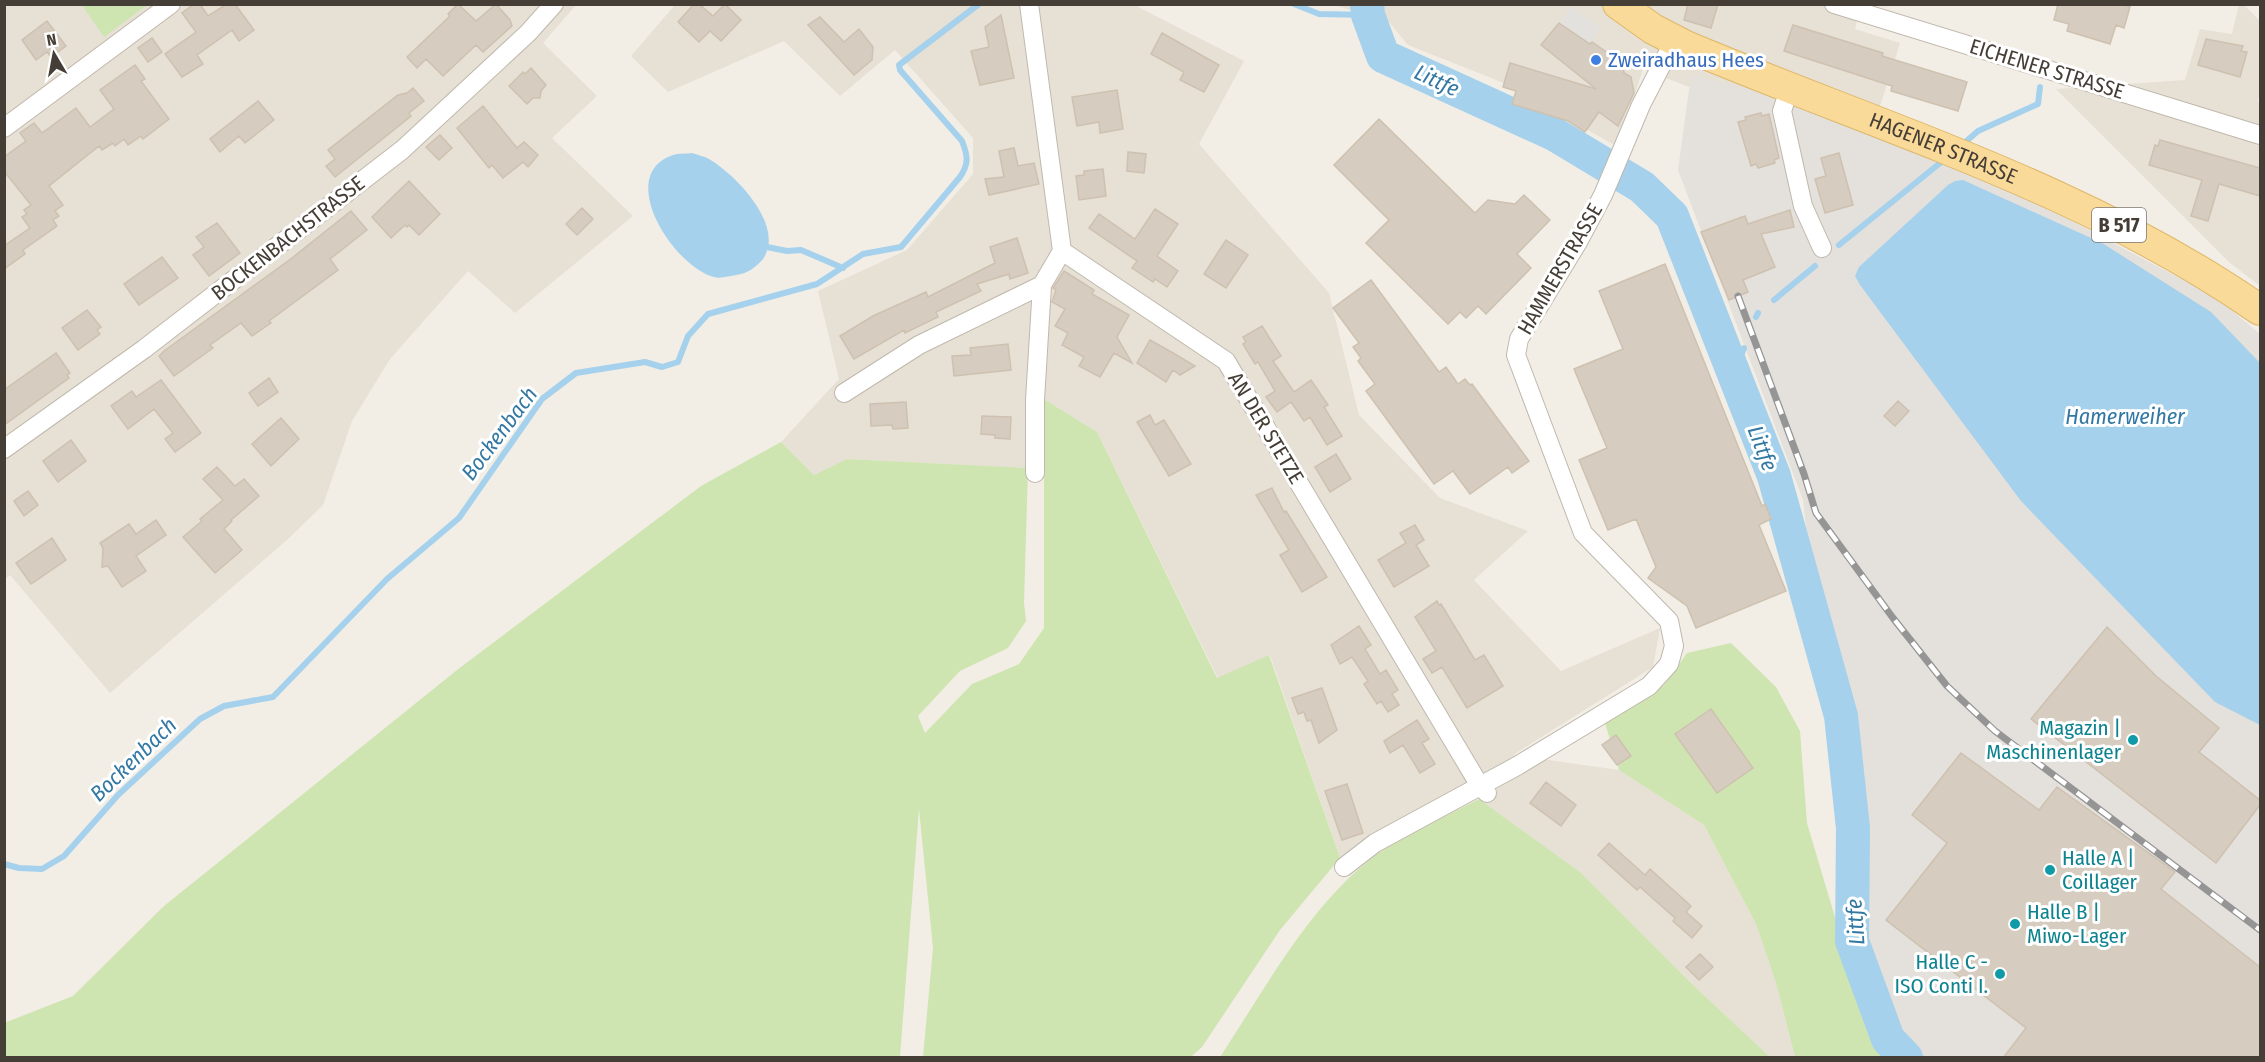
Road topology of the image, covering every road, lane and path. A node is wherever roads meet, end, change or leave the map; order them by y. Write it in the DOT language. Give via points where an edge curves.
graph roads {
  1 [pos="171,4"];
  2 [pos="1029,4"];
  3 [pos="1618,4"];
  4 [pos="1834,4"];
  5 [pos="553,5"];
  6 [pos="1674,40"];
  7 [pos="1790,87"];
  8 [pos="4,128"];
  9 [pos="2260,135"];
  10 [pos="1822,248"];
  11 [pos="1062,251"];
  12 [pos="1042,285"];
  13 [pos="2260,310"];
  14 [pos="844,393"];
  15 [pos="4,449"];
  16 [pos="1035,474"];
  17 [pos="1484,790"];
  18 [pos="1344,867"];
  1 -- 8 [label="street"];
  2 -- 11 [label="street"];
  3 -- 6 [label="main road, HAGENER STRASSE / B 517"];
  4 -- 9 [label="street, EICHENER STRASSE"];
  5 -- 15 [label="street, BOCKENBACHSTRASSE" via="402,150 144,349"];
  6 -- 7 [label="main road, HAGENER STRASSE / B 517"];
  6 -- 17 [label="street, HAMMERSTRASSE" via="1603,195 1519,339 1516,355 1583,532 1669,621 1674,646 1669,664 1649,686"];
  7 -- 10 [label="street" via="1782,111 1803,206"];
  7 -- 13 [label="main road, HAGENER STRASSE / B 517" via="2016,177 2105,218 2196,268"];
  11 -- 12 [label="street"];
  11 -- 17 [label="street, AN DER STETZE" via="1226,361"];
  12 -- 14 [label="street" via="919,345"];
  12 -- 16 [label="street"];
  17 -- 18 [label="street" via="1375,843"];
}
